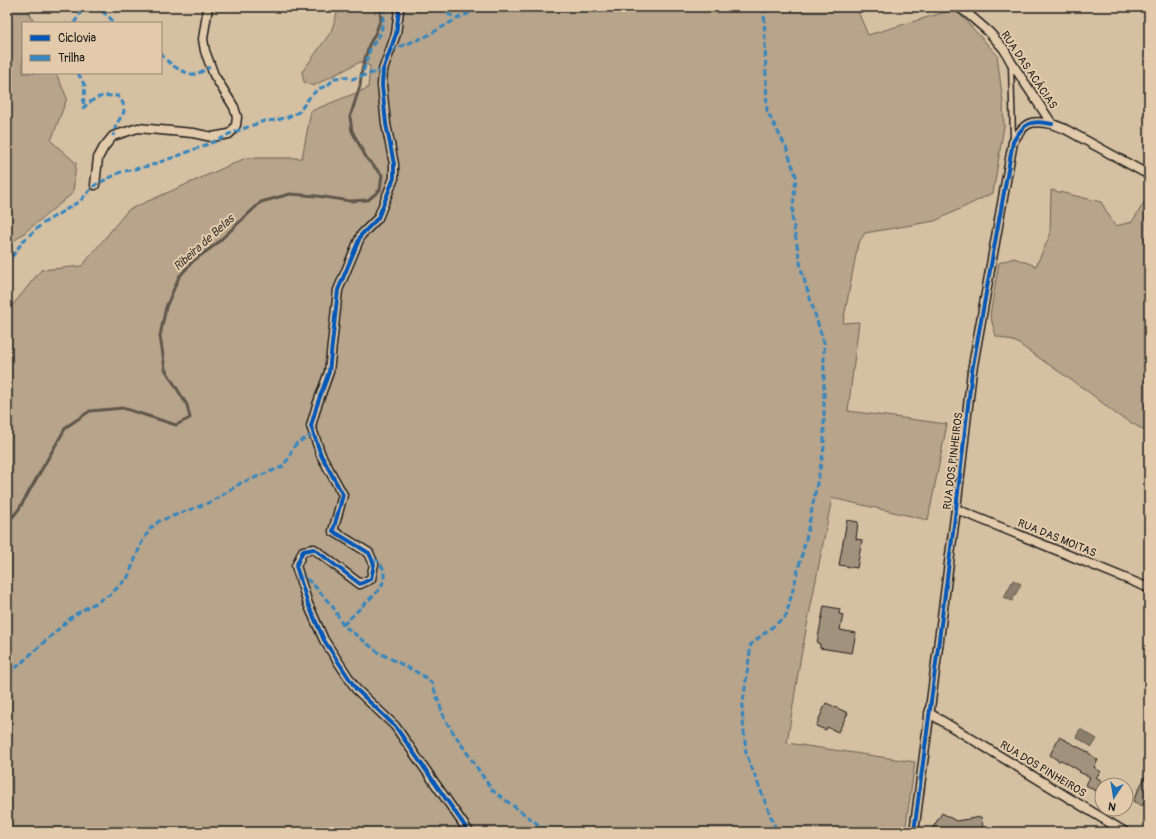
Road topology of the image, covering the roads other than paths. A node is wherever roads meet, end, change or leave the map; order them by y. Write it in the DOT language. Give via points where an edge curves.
graph roads {
  1 [pos="208,7"];
  2 [pos="398,7"];
  3 [pos="958,7"];
  4 [pos="1011,62"];
  5 [pos="1052,124"];
  6 [pos="1013,142"];
  7 [pos="1149,176"];
  8 [pos="95,184"];
  9 [pos="956,509"];
  10 [pos="1149,588"];
  11 [pos="930,713"];
  12 [pos="469,832"];
  13 [pos="914,832"];
  14 [pos="1125,832"];
  1 -- 8 [label="street" via="203,39 205,51 214,75 234,107 236,125 233,130 229,134 212,137 138,128 113,136 98,158"];
  2 -- 12 [label="street" via="396,34 383,70 382,85 394,178 378,218 361,235 338,290 329,372 311,426 321,455 343,495 333,531 369,553 374,564 371,579 360,584 314,550 303,551 296,566 308,604 324,640 356,689 395,726"];
  3 -- 4 [label="street, RUA DAS ACÁCIAS" via="989,32 1004,49"];
  4 -- 5 [label="street, RUA DAS ACÁCIAS"];
  4 -- 6 [label="lane"];
  5 -- 6 [label="street, RUA DOS PINHEIROS" via="1041,121 1029,123 1021,129"];
  5 -- 7 [label="street, RUA DAS ACÁCIAS"];
  6 -- 9 [label="street, RUA DOS PINHEIROS" via="972,371"];
  9 -- 10 [label="street, RUA DAS MOITAS"];
  9 -- 11 [label="street, RUA DOS PINHEIROS"];
  11 -- 13 [label="street, RUA DOS PINHEIROS"];
  11 -- 14 [label="street, RUA DOS PINHEIROS"];
}
